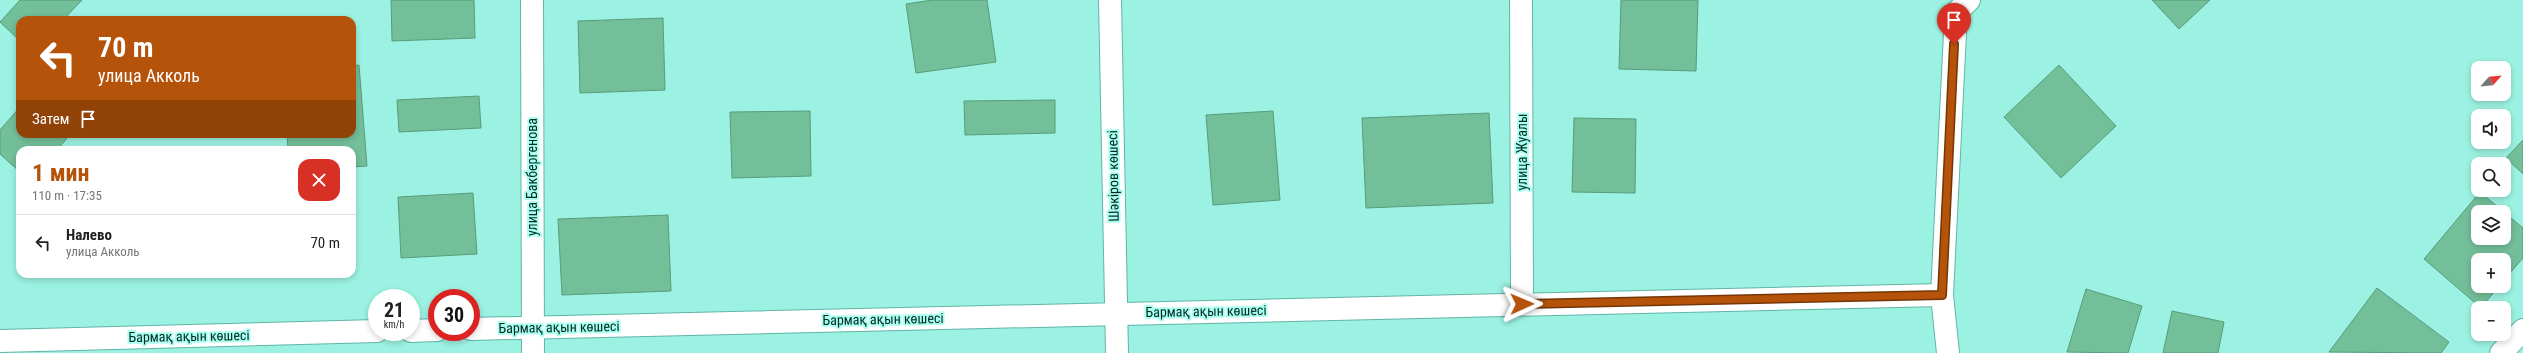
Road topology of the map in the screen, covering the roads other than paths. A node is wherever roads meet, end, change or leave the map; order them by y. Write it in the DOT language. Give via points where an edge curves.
graph roads {
  1 [pos="532,0"];
  2 [pos="1110,0"];
  3 [pos="1521,0"];
  4 [pos="1969,0"];
  5 [pos="1942,295"];
  6 [pos="1522,304"];
  7 [pos="1116,313"];
  8 [pos="533,328"];
  9 [pos="480,329"];
  10 [pos="2523,330"];
  11 [pos="368,332"];
  12 [pos="0,341"];
  13 [pos="533,353"];
  14 [pos="1117,353"];
  15 [pos="1948,353"];
  16 [pos="2501,353"];
  1 -- 8 [label="street, улица Бакбергенова"];
  2 -- 7 [label="street, Шәкіров көшесі"];
  3 -- 6 [label="street, улица Жуалы"];
  4 -- 5 [label="street" via="1956,13"];
  5 -- 6 [label="street, Бармақ ақын көшесі"];
  5 -- 15 [label="street"];
  6 -- 7 [label="street, Бармақ ақын көшесі"];
  7 -- 8 [label="street, Бармақ ақын көшесі"];
  7 -- 14 [label="street, Шәкіров көшесі"];
  8 -- 9 [label="street, Бармақ ақын көшесі"];
  8 -- 13 [label="street, улица Бакбергенова"];
  10 -- 16 [label="street"];
  11 -- 12 [label="street, Бармақ ақын көшесі"];
}
